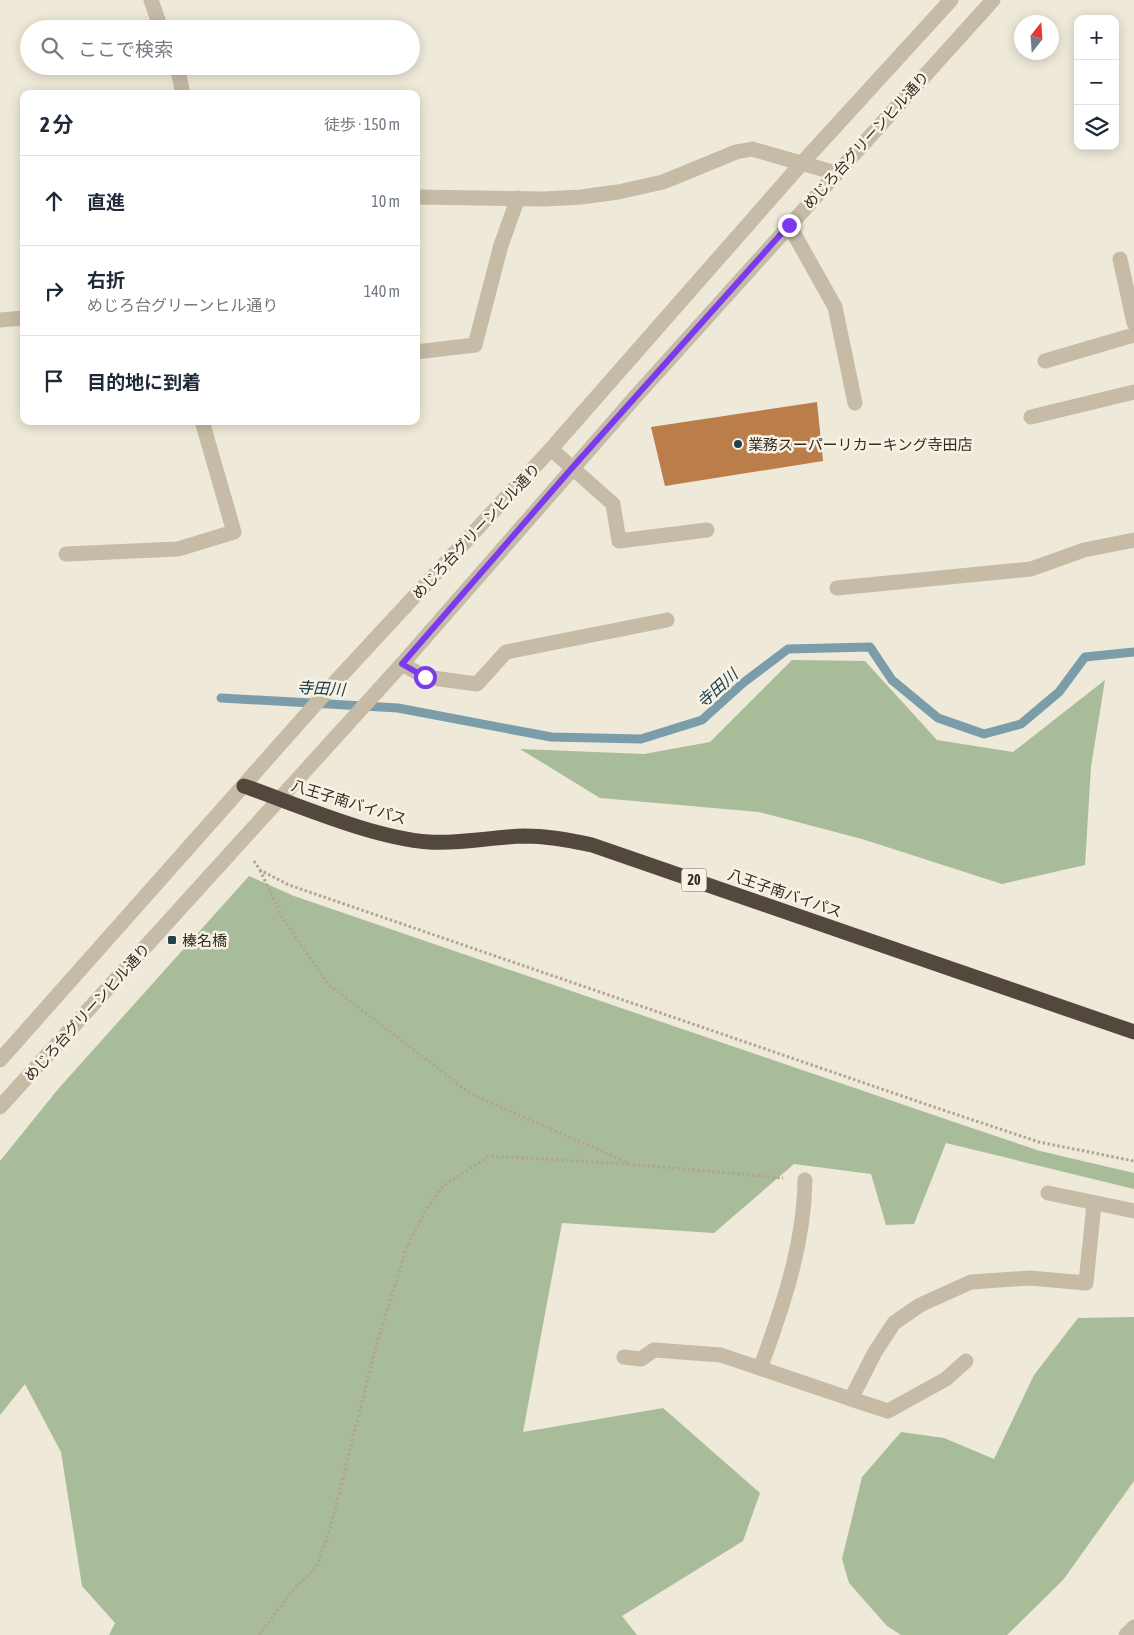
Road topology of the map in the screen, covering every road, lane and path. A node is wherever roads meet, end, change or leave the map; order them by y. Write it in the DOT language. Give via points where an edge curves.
graph roads {
  1 [pos="151,0"];
  2 [pos="951,0"];
  3 [pos="993,0"];
  4 [pos="158,20"];
  5 [pos="179,75"];
  6 [pos="182,90"];
  7 [pos="802,163"];
  8 [pos="836,173"];
  9 [pos="420,197"];
  10 [pos="518,198"];
  11 [pos="789,225"];
  12 [pos="1120,259"];
  13 [pos="20,318"];
  14 [pos="0,320"];
  15 [pos="1134,323"];
  16 [pos="1134,335"];
  17 [pos="420,352"];
  18 [pos="1045,361"];
  19 [pos="1134,392"];
  20 [pos="855,402"];
  21 [pos="1030,417"];
  22 [pos="203,425"];
  23 [pos="551,449"];
  24 [pos="572,468"];
  25 [pos="707,530"];
  26 [pos="1134,540"];
  27 [pos="66,554"];
  28 [pos="837,588"];
  29 [pos="667,620"];
  30 [pos="402,664"];
  31 [pos="244,786"];
  32 [pos="281,799"];
  33 [pos="254,861"];
  34 [pos="260,870"];
  35 [pos="1134,1032"];
  36 [pos="0,1060"];
  37 [pos="0,1107"];
  38 [pos="1134,1161"];
  39 [pos="630,1164"];
  40 [pos="805,1180"];
  41 [pos="1048,1193"];
  42 [pos="1094,1204"];
  43 [pos="1134,1211"];
  44 [pos="624,1357"];
  45 [pos="966,1360"];
  46 [pos="761,1366"];
  47 [pos="851,1399"];
  48 [pos="1134,1627"];
  49 [pos="259,1635"];
  50 [pos="1126,1635"];
  1 -- 4 [label="street"];
  2 -- 7 [label="street, めじろ台グリーンヒル通り"];
  3 -- 8 [label="street, めじろ台グリーンヒル通り"];
  5 -- 6 [label="street"];
  7 -- 8 [label="street"];
  7 -- 10 [label="street" via="758,150 744,150 641,189 581,197"];
  7 -- 23 [label="street, めじろ台グリーンヒル通り"];
  8 -- 11 [label="street, めじろ台グリーンヒル通り"];
  9 -- 10 [label="street"];
  10 -- 17 [label="street" via="474,345"];
  11 -- 20 [label="street" via="835,307"];
  11 -- 24 [label="street, めじろ台グリーンヒル通り"];
  12 -- 15 [label="street"];
  13 -- 14 [label="street"];
  16 -- 18 [label="street"];
  19 -- 21 [label="street"];
  22 -- 27 [label="street" via="234,532 178,549"];
  23 -- 24 [label="street"];
  23 -- 31 [label="street, めじろ台グリーンヒル通り" via="337,680"];
  24 -- 25 [label="street" via="612,504 619,540"];
  24 -- 30 [label="street, めじろ台グリーンヒル通り"];
  26 -- 28 [label="street" via="1084,550 1031,569"];
  29 -- 30 [label="street" via="506,652 477,684 425,677"];
  30 -- 32 [label="street, めじろ台グリーンヒル通り"];
  31 -- 32 [label="highway, 八王子南バイパス / 20"];
  31 -- 36 [label="street, めじろ台グリーンヒル通り"];
  32 -- 35 [label="highway, 八王子南バイパス / 20" via="377,832 411,840 452,842 525,836 572,840"];
  32 -- 37 [label="street, めじろ台グリーンヒル通り"];
  33 -- 34 [label="path"];
  34 -- 38 [label="path" via="289,885 388,920 1039,1142"];
  34 -- 39 [label="path" via="282,917 328,984 471,1094"];
  39 -- 40 [label="path"];
  39 -- 49 [label="path" via="490,1156 444,1185 406,1249 375,1350 330,1529 317,1566 294,1589"];
  40 -- 46 [label="street" via="805,1205 796,1256"];
  41 -- 42 [label="street"];
  42 -- 43 [label="street"];
  42 -- 47 [label="street" via="1086,1283 1030,1278 971,1282 920,1305 894,1323"];
  44 -- 46 [label="street" via="641,1359 654,1350 664,1350 722,1355"];
  45 -- 47 [label="street" via="946,1379 888,1411"];
  46 -- 47 [label="street"];
  48 -- 50 [label="street"];
}
